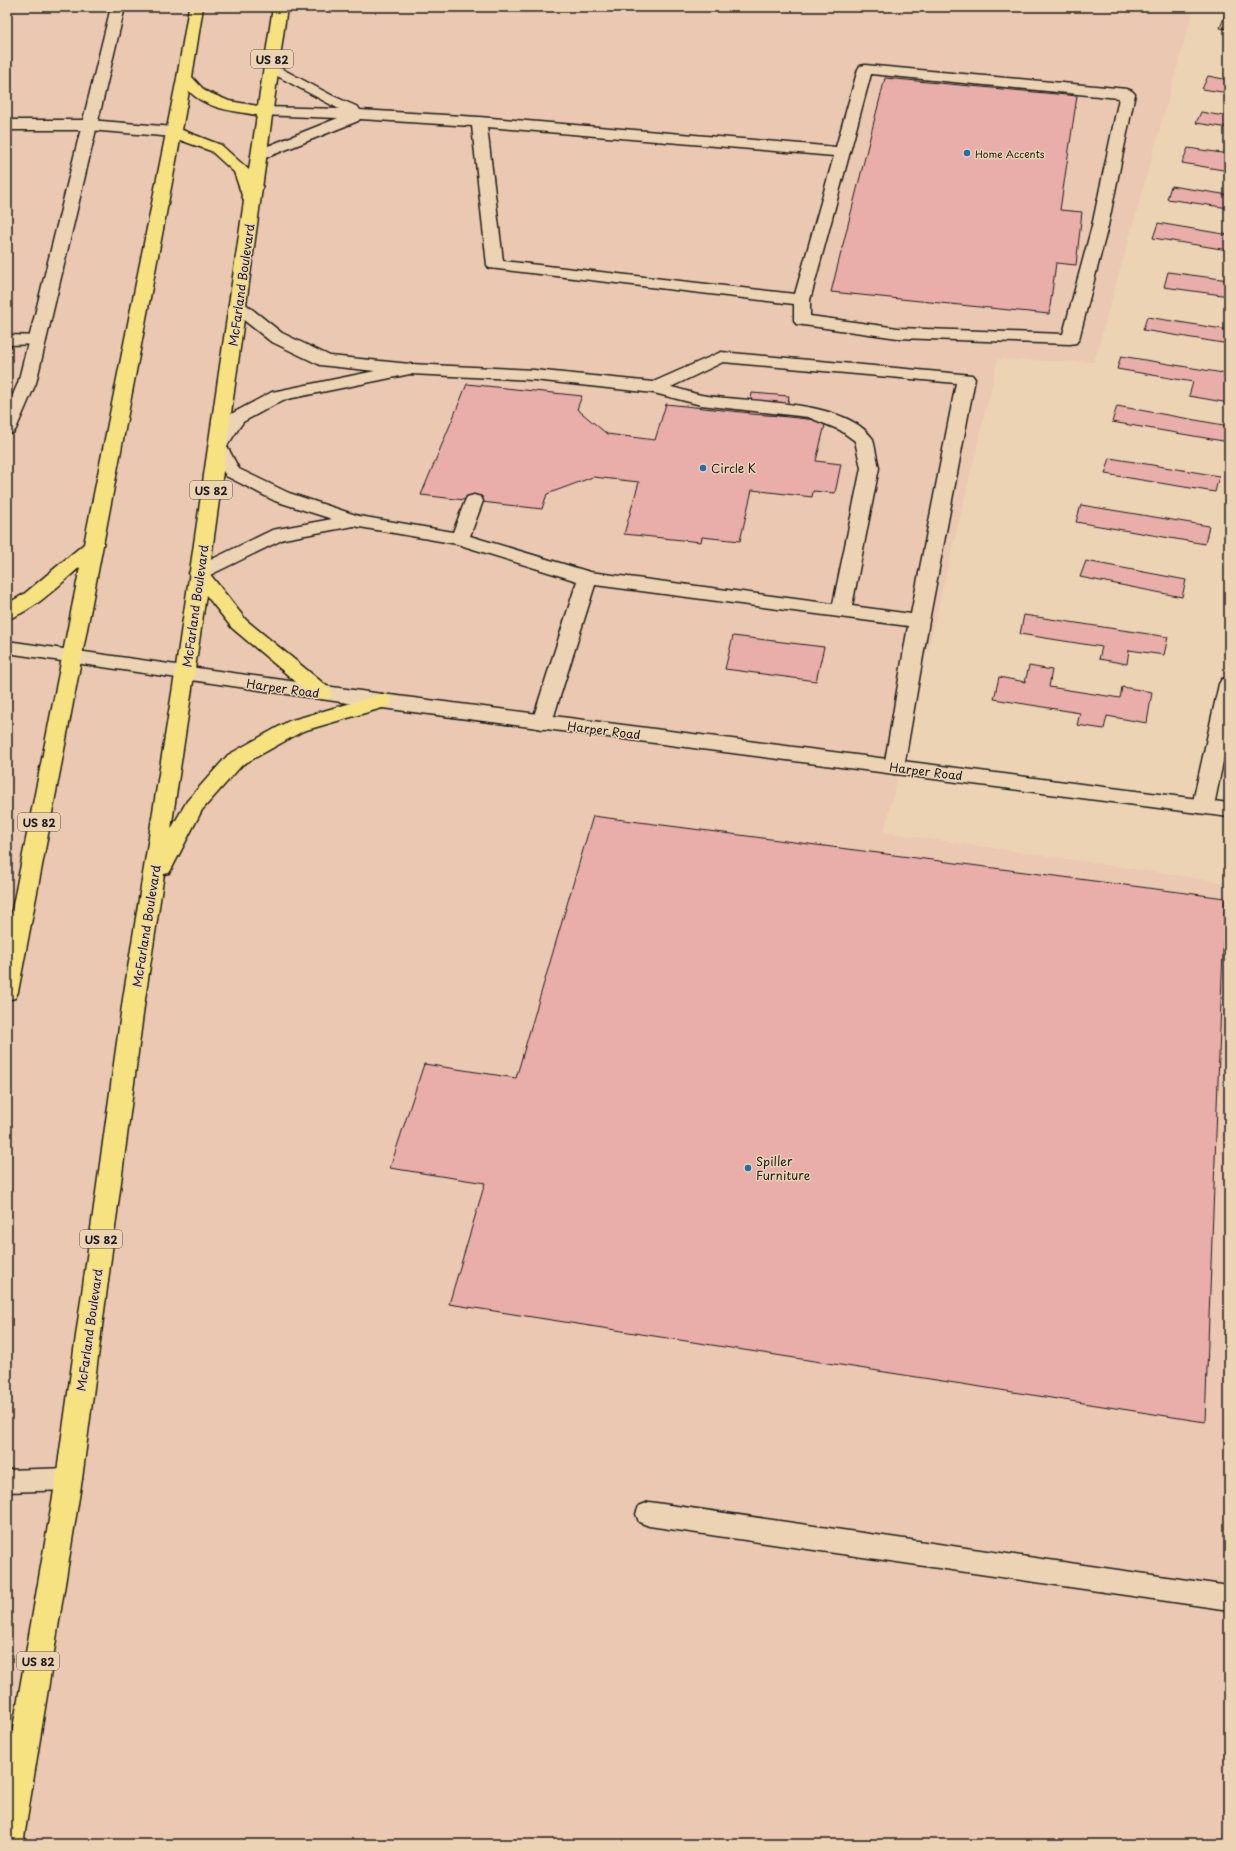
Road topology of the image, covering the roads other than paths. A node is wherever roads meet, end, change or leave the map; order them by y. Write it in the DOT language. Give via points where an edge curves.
graph roads {
  1 [pos="118,7"];
  2 [pos="196,7"];
  3 [pos="280,7"];
  4 [pos="271,67"];
  5 [pos="184,78"];
  6 [pos="265,112"];
  7 [pos="363,114"];
  8 [pos="479,122"];
  9 [pos="7,125"];
  10 [pos="89,125"];
  11 [pos="174,132"];
  12 [pos="842,152"];
  13 [pos="259,155"];
  14 [pos="252,202"];
  15 [pos="802,300"];
  16 [pos="237,306"];
  17 [pos="7,340"];
  18 [pos="37,340"];
  19 [pos="410,369"];
  20 [pos="655,388"];
  21 [pos="7,429"];
  22 [pos="218,446"];
  23 [pos="474,501"];
  24 [pos="356,521"];
  25 [pos="460,539"];
  26 [pos="93,546"];
  27 [pos="199,573"];
  28 [pos="588,578"];
  29 [pos="841,611"];
  30 [pos="7,614"];
  31 [pos="919,621"];
  32 [pos="7,647"];
  33 [pos="71,656"];
  34 [pos="185,674"];
  35 [pos="1229,684"];
  36 [pos="322,693"];
  37 [pos="382,701"];
  38 [pos="542,722"];
  39 [pos="894,767"];
  40 [pos="1203,806"];
  41 [pos="1229,810"];
  42 [pos="152,883"];
  43 [pos="7,990"];
  44 [pos="69,1479"];
  45 [pos="7,1481"];
  46 [pos="649,1514"];
  47 [pos="1229,1598"];
  48 [pos="8,1844"];
  1 -- 10 [label="street"];
  2 -- 5 [label="highway, US 82"];
  3 -- 4 [label="highway, McFarland Boulevard / US 82"];
  4 -- 6 [label="highway, McFarland Boulevard / US 82"];
  4 -- 7 [label="street" via="328,99"];
  5 -- 6 [label="highway" via="200,94 225,105"];
  5 -- 11 [label="highway, US 82"];
  6 -- 7 [label="street"];
  6 -- 13 [label="highway, McFarland Boulevard / US 82"];
  7 -- 8 [label="street"];
  7 -- 13 [label="street"];
  8 -- 12 [label="street"];
  8 -- 15 [label="street" via="495,265"];
  9 -- 10 [label="street"];
  10 -- 11 [label="street"];
  10 -- 18 [label="street"];
  11 -- 14 [label="highway" via="216,148 241,170"];
  11 -- 26 [label="highway, US 82"];
  12 -- 15 [label="street"];
  12 -- 15 [label="street" via="865,69 1127,94 1100,226 1070,339 898,333 802,320"];
  13 -- 14 [label="highway, McFarland Boulevard / US 82"];
  14 -- 16 [label="highway, McFarland Boulevard / US 82"];
  16 -- 19 [label="street" via="276,337 326,361"];
  16 -- 22 [label="highway, McFarland Boulevard / US 82"];
  17 -- 18 [label="street"];
  18 -- 21 [label="street" via="26,383"];
  19 -- 20 [label="street" via="530,382"];
  19 -- 22 [label="street" via="278,396 237,418"];
  20 -- 29 [label="street" via="701,400 811,412 846,426 864,439 870,468"];
  20 -- 31 [label="street" via="721,357 966,379"];
  22 -- 24 [label="street" via="232,472 282,497"];
  22 -- 27 [label="highway, McFarland Boulevard / US 82"];
  23 -- 25 [label="street"];
  24 -- 25 [label="street"];
  24 -- 27 [label="street" via="279,534"];
  25 -- 28 [label="street"];
  26 -- 30 [label="highway" via="31,598"];
  26 -- 33 [label="highway, US 82"];
  27 -- 34 [label="highway, McFarland Boulevard / US 82"];
  27 -- 36 [label="highway" via="239,624"];
  28 -- 29 [label="street"];
  28 -- 38 [label="street"];
  29 -- 31 [label="street"];
  31 -- 39 [label="street"];
  32 -- 33 [label="street, Harper Road"];
  33 -- 34 [label="street, Harper Road"];
  33 -- 43 [label="highway, US 82"];
  34 -- 36 [label="street, Harper Road"];
  34 -- 42 [label="highway, McFarland Boulevard / US 82"];
  35 -- 40 [label="street"];
  36 -- 37 [label="street, Harper Road"];
  37 -- 38 [label="street, Harper Road"];
  37 -- 42 [label="highway" via="296,726 235,760 194,806"];
  38 -- 39 [label="street, Harper Road"];
  39 -- 40 [label="street, Harper Road"];
  40 -- 41 [label="street, Harper Road"];
  42 -- 44 [label="highway, McFarland Boulevard / US 82"];
  44 -- 45 [label="street"];
  44 -- 48 [label="highway, McFarland Boulevard / US 82"];
  46 -- 47 [label="street"];
}
